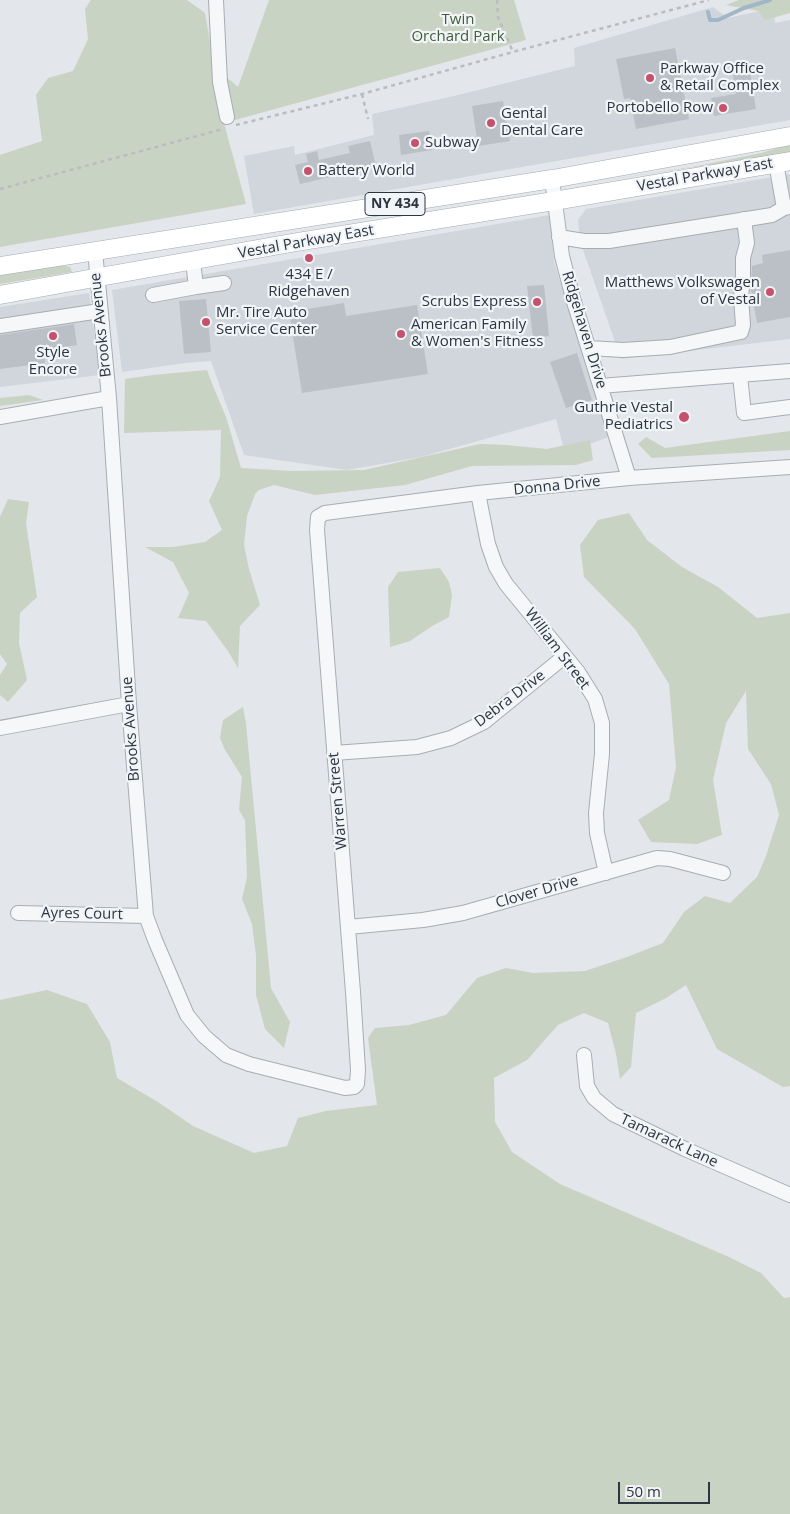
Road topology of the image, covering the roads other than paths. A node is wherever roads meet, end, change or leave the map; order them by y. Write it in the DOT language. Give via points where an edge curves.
graph roads {
  1 [pos="216,0"];
  2 [pos="227,117"];
  3 [pos="790,136"];
  4 [pos="783,162"];
  5 [pos="552,179"];
  6 [pos="554,201"];
  7 [pos="787,207"];
  8 [pos="744,220"];
  9 [pos="559,237"];
  10 [pos="94,251"];
  11 [pos="193,261"];
  12 [pos="0,266"];
  13 [pos="96,278"];
  14 [pos="224,283"];
  15 [pos="196,287"];
  16 [pos="154,295"];
  17 [pos="0,296"];
  18 [pos="100,311"];
  19 [pos="0,326"];
  20 [pos="589,348"];
  21 [pos="790,371"];
  22 [pos="740,376"];
  23 [pos="600,386"];
  24 [pos="109,398"];
  25 [pos="790,407"];
  26 [pos="0,417"];
  27 [pos="790,467"];
  28 [pos="629,478"];
  29 [pos="478,494"];
  30 [pos="325,513"];
  31 [pos="566,656"];
  32 [pos="129,704"];
  33 [pos="0,728"];
  34 [pos="334,752"];
  35 [pos="606,873"];
  36 [pos="723,873"];
  37 [pos="18,912"];
  38 [pos="146,916"];
  39 [pos="348,927"];
  40 [pos="584,1055"];
  41 [pos="349,1087"];
  42 [pos="790,1195"];
  1 -- 2 [label="street" via="220,82"];
  3 -- 5 [label="main road, Vestal Parkway East / NY 434"];
  4 -- 6 [label="main road, Vestal Parkway East / NY 434"];
  4 -- 7 [label="street"];
  5 -- 6 [label="street, Ridgehaven Drive"];
  5 -- 10 [label="main road, Vestal Parkway East / NY 434"];
  6 -- 9 [label="street, Ridgehaven Drive"];
  6 -- 11 [label="main road, Vestal Parkway East / NY 434"];
  7 -- 8 [label="street" via="772,215"];
  8 -- 9 [label="street" via="609,241 584,242"];
  8 -- 20 [label="street" via="747,243 740,297 741,332 670,348"];
  9 -- 20 [label="street, Ridgehaven Drive"];
  10 -- 12 [label="main road, Vestal Parkway East / NY 434"];
  10 -- 13 [label="street, Brooks Avenue"];
  11 -- 13 [label="main road, Vestal Parkway East / NY 434"];
  11 -- 15 [label="street"];
  13 -- 17 [label="main road, Vestal Parkway East / NY 434"];
  13 -- 18 [label="street, Brooks Avenue"];
  14 -- 15 [label="street"];
  15 -- 16 [label="street"];
  18 -- 19 [label="street"];
  18 -- 24 [label="street, Brooks Avenue"];
  20 -- 23 [label="street, Ridgehaven Drive"];
  21 -- 22 [label="street"];
  22 -- 23 [label="street"];
  22 -- 25 [label="street" via="744,412"];
  23 -- 28 [label="street, Ridgehaven Drive"];
  24 -- 26 [label="street"];
  24 -- 32 [label="street, Brooks Avenue"];
  27 -- 28 [label="street, Donna Drive"];
  28 -- 29 [label="street, Donna Drive"];
  29 -- 30 [label="street, Donna Drive"];
  29 -- 31 [label="street, William Street" via="496,567 506,584"];
  30 -- 34 [label="street, Warren Street" via="318,517 317,530"];
  31 -- 34 [label="street, Debra Drive" via="484,722 451,738 417,747"];
  31 -- 35 [label="street, William Street" via="594,699 602,723 596,813"];
  32 -- 33 [label="street"];
  32 -- 38 [label="street, Brooks Avenue"];
  34 -- 39 [label="street, Warren Street"];
  35 -- 36 [label="street, Clover Drive" via="657,858"];
  35 -- 39 [label="street, Clover Drive" via="463,912 423,920"];
  37 -- 38 [label="street, Ayres Court"];
  38 -- 41 [label="street, Brooks Avenue" via="187,1015 226,1055 249,1064"];
  39 -- 41 [label="street, Warren Street" via="358,1070 357,1084"];
  40 -- 42 [label="street, Tamarack Lane" via="587,1086 594,1098 613,1114"];
}
